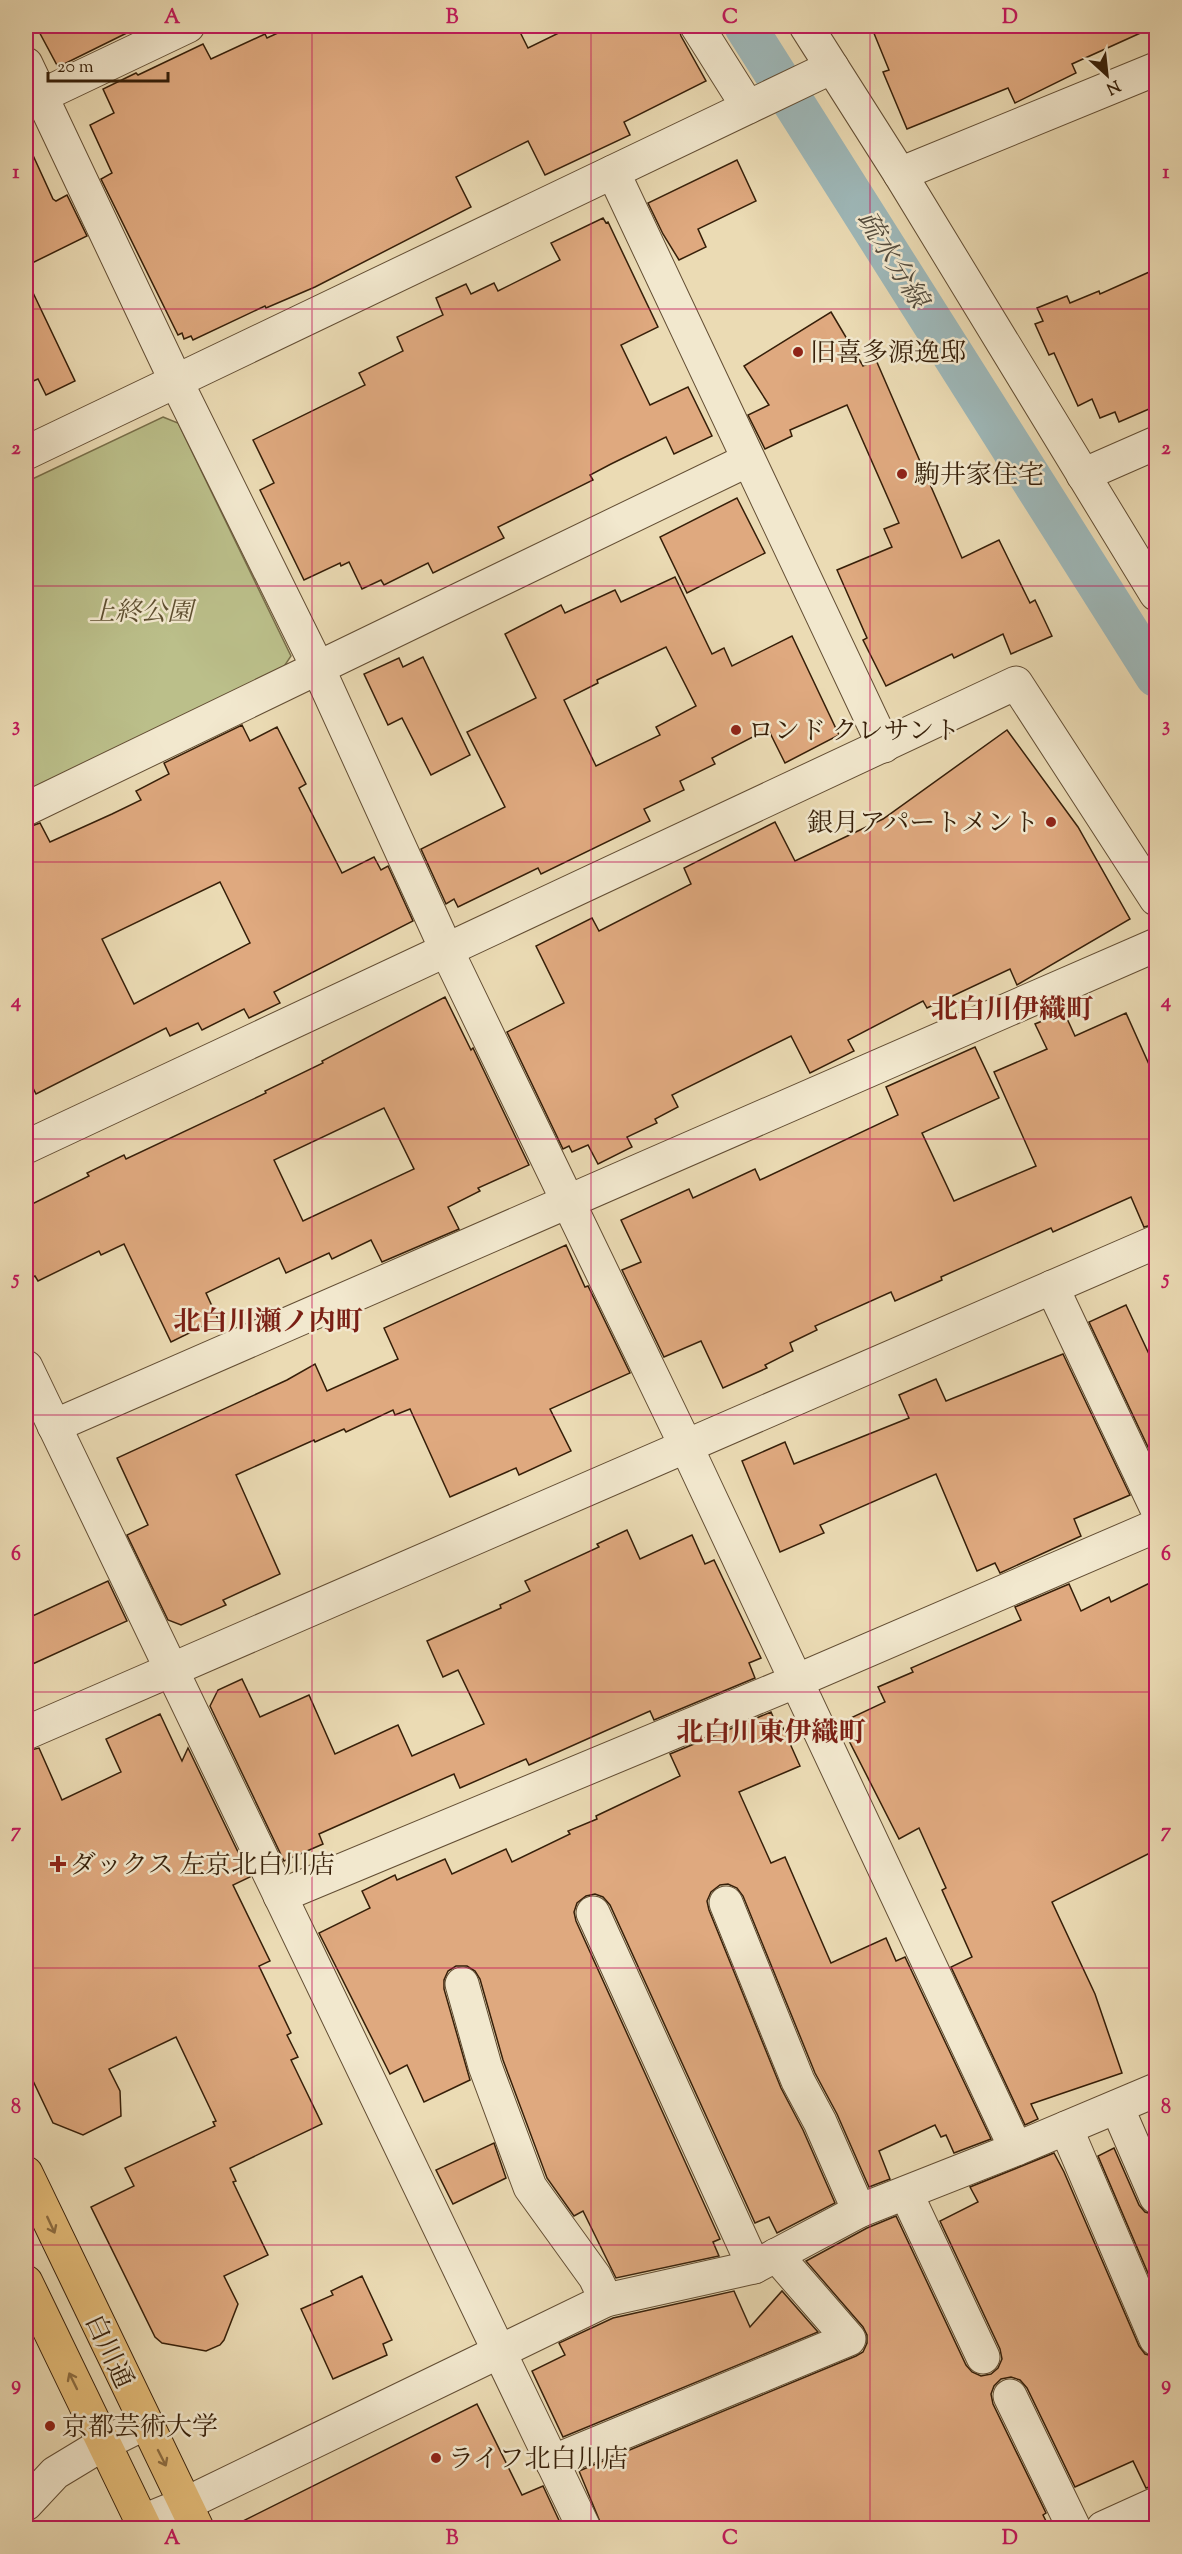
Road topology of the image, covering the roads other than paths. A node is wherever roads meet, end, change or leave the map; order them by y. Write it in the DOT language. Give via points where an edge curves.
graph roads {
  1 [pos="188,26"];
  2 [pos="697,26"];
  3 [pos="806,26"];
  4 [pos="26,64"];
  5 [pos="832,67"];
  6 [pos="1156,69"];
  7 [pos="33,100"];
  8 [pos="748,107"];
  9 [pos="613,172"];
  10 [pos="900,174"];
  11 [pos="176,381"];
  12 [pos="1156,443"];
  13 [pos="26,453"];
  14 [pos="748,460"];
  15 [pos="1083,475"];
  16 [pos="1156,594"];
  17 [pos="318,668"];
  18 [pos="884,746"];
  19 [pos="26,809"];
  20 [pos="1156,899"];
  21 [pos="1156,945"];
  22 [pos="447,951"];
  23 [pos="26,1147"];
  24 [pos="567,1203"];
  25 [pos="1156,1242"];
  26 [pos="1052,1287"];
  27 [pos="26,1367"];
  28 [pos="54,1426"];
  29 [pos="686,1446"];
  30 [pos="1156,1507"];
  31 [pos="1156,1526"];
  32 [pos="171,1669"];
  33 [pos="794,1682"];
  34 [pos="26,1733"];
  35 [pos="280,1896"];
  36 [pos="726,1903"];
  37 [pos="593,1913"];
  38 [pos="462,1984"];
  39 [pos="1156,2090"];
  40 [pos="1117,2107"];
  41 [pos="1066,2128"];
  42 [pos="1016,2149"];
  43 [pos="26,2173"];
  44 [pos="906,2193"];
  45 [pos="1156,2197"];
  46 [pos="859,2211"];
  47 [pos="765,2261"];
  48 [pos="26,2282"];
  49 [pos="606,2300"];
  50 [pos="1156,2339"];
  51 [pos="500,2353"];
  52 [pos="983,2357"];
  53 [pos="1010,2396"];
  54 [pos="145,2423"];
  55 [pos="103,2444"];
  56 [pos="552,2462"];
  57 [pos="26,2504"];
  58 [pos="1156,2504"];
  59 [pos="26,2510"];
  60 [pos="191,2516"];
  61 [pos="143,2525"];
  62 [pos="27,2529"];
  63 [pos="584,2529"];
  64 [pos="1074,2529"];
  65 [pos="1103,2529"];
  1 -- 7 [label="street"];
  2 -- 8 [label="street"];
  3 -- 5 [label="street"];
  4 -- 7 [label="street"];
  5 -- 8 [label="street"];
  5 -- 10 [label="street"];
  6 -- 10 [label="street"];
  7 -- 11 [label="street"];
  8 -- 9 [label="street"];
  9 -- 11 [label="street"];
  9 -- 14 [label="street"];
  10 -- 15 [label="street"];
  11 -- 13 [label="street"];
  11 -- 17 [label="street"];
  12 -- 15 [label="street"];
  14 -- 17 [label="street"];
  14 -- 18 [label="street"];
  15 -- 16 [label="street"];
  17 -- 19 [label="street"];
  17 -- 22 [label="street"];
  18 -- 20 [label="street" via="1016,683"];
  18 -- 22 [label="street"];
  21 -- 24 [label="street"];
  22 -- 23 [label="street"];
  22 -- 24 [label="street"];
  24 -- 28 [label="street"];
  24 -- 29 [label="street"];
  25 -- 26 [label="street"];
  26 -- 29 [label="street"];
  26 -- 30 [label="street"];
  27 -- 28 [label="street"];
  28 -- 32 [label="street"];
  29 -- 32 [label="street"];
  29 -- 33 [label="street"];
  31 -- 33 [label="street"];
  32 -- 34 [label="street"];
  32 -- 35 [label="street"];
  33 -- 35 [label="street"];
  33 -- 42 [label="street"];
  35 -- 51 [label="street"];
  36 -- 46 [label="street" via="798,2081"];
  37 -- 47 [label="street"];
  38 -- 49 [label="street" via="485,2066 530,2187 596,2277"];
  39 -- 40 [label="street"];
  40 -- 41 [label="street"];
  40 -- 45 [label="street"];
  41 -- 42 [label="street"];
  41 -- 50 [label="street"];
  42 -- 44 [label="street"];
  43 -- 54 [label="main road, 白川通, one-way"];
  44 -- 46 [label="street"];
  44 -- 52 [label="street"];
  46 -- 47 [label="street"];
  47 -- 49 [label="street"];
  47 -- 56 [label="street" via="849,2339"];
  55 -- 48 [label="main road, 白川通, one-way"];
  49 -- 51 [label="street"];
  51 -- 56 [label="street"];
  51 -- 60 [label="street"];
  53 -- 64 [label="street"];
  54 -- 55 [label="street"];
  54 -- 60 [label="main road, 白川通, one-way"];
  55 -- 57 [label="street" via="55,2473"];
  55 -- 61 [label="main road, 白川通"];
  56 -- 63 [label="street"];
  58 -- 65 [label="street"];
  59 -- 62 [label="street"];
  60 -- 61 [label="street"];
}
